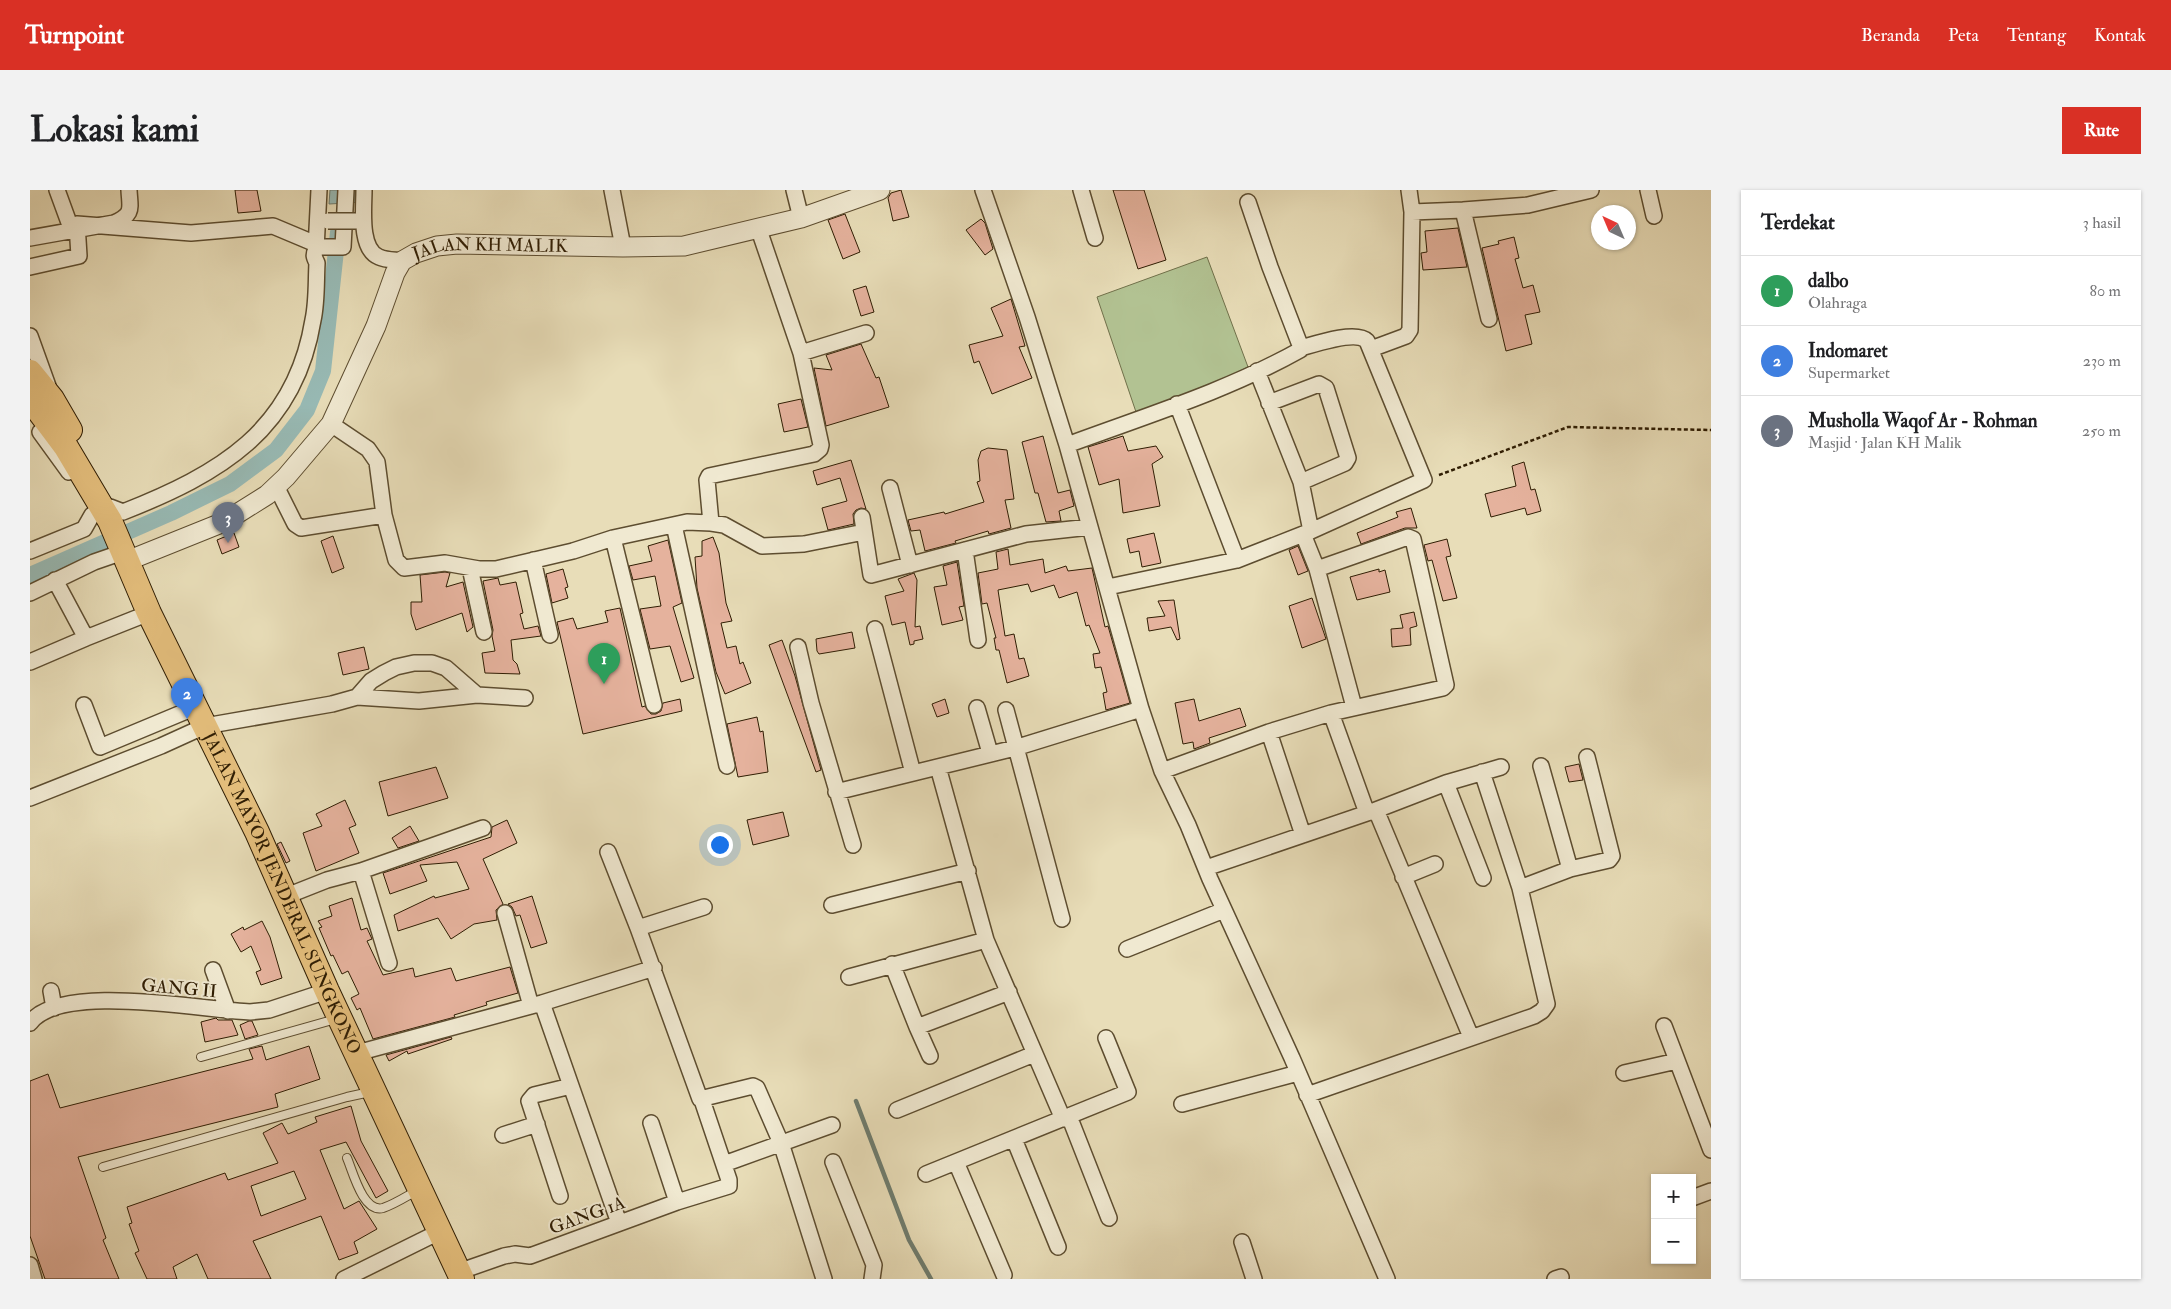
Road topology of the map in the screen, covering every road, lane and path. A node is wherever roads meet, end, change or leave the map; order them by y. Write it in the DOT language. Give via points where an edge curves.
graph roads {
  1 [pos="57,190"];
  2 [pos="129,190"];
  3 [pos="318,190"];
  4 [pos="346,190"];
  5 [pos="364,190"];
  6 [pos="612,190"];
  7 [pos="794,190"];
  8 [pos="880,190"];
  9 [pos="984,190"];
  10 [pos="1081,190"];
  11 [pos="1409,190"];
  12 [pos="1591,190"];
  13 [pos="1648,190"];
  14 [pos="1248,202"];
  15 [pos="1463,210"];
  16 [pos="1412,212"];
  17 [pos="1654,216"];
  18 [pos="801,218"];
  19 [pos="323,221"];
  20 [pos="360,221"];
  21 [pos="759,230"];
  22 [pos="72,231"];
  23 [pos="30,238"];
  24 [pos="1095,238"];
  25 [pos="623,247"];
  26 [pos="402,261"];
  27 [pos="30,267"];
  28 [pos="1489,319"];
  29 [pos="866,333"];
  30 [pos="30,336"];
  31 [pos="1301,348"];
  32 [pos="1371,349"];
  33 [pos="801,353"];
  34 [pos="1257,371"];
  35 [pos="30,372"];
  36 [pos="1269,403"];
  37 [pos="1177,404"];
  38 [pos="35,411"];
  39 [pos="331,424"];
  40 [pos="1711,430"];
  41 [pos="1067,445"];
  42 [pos="1424,480"];
  43 [pos="1301,482"];
  44 [pos="276,486"];
  45 [pos="890,488"];
  46 [pos="106,514"];
  47 [pos="384,514"];
  48 [pos="711,523"];
  49 [pos="674,525"];
  50 [pos="1090,527"];
  51 [pos="1307,532"];
  52 [pos="614,538"];
  53 [pos="965,550"];
  54 [pos="30,551"];
  55 [pos="124,553"];
  56 [pos="534,560"];
  57 [pos="1237,560"];
  58 [pos="910,565"];
  59 [pos="470,568"];
  60 [pos="1317,569"];
  61 [pos="55,580"];
  62 [pos="1108,587"];
  63 [pos="30,593"];
  64 [pos="149,613"];
  65 [pos="875,629"];
  66 [pos="484,632"];
  67 [pos="550,636"];
  68 [pos="86,638"];
  69 [pos="978,640"];
  70 [pos="798,647"];
  71 [pos="30,662"];
  72 [pos="477,695"];
  73 [pos="357,697"];
  74 [pos="525,698"];
  75 [pos="654,705"];
  76 [pos="84,706"];
  77 [pos="1354,707"];
  78 [pos="977,708"];
  79 [pos="1141,709"];
  80 [pos="1006,710"];
  81 [pos="1331,713"];
  82 [pos="201,716"];
  83 [pos="1269,732"];
  84 [pos="1015,748"];
  85 [pos="990,753"];
  86 [pos="1587,757"];
  87 [pos="727,766"];
  88 [pos="1542,766"];
  89 [pos="938,767"];
  90 [pos="1502,767"];
  91 [pos="1162,771"];
  92 [pos="1482,772"];
  93 [pos="913,773"];
  94 [pos="1446,783"];
  95 [pos="836,792"];
  96 [pos="30,798"];
  97 [pos="1371,812"];
  98 [pos="484,828"];
  99 [pos="1303,835"];
  100 [pos="853,845"];
  101 [pos="608,852"];
  102 [pos="1435,864"];
  103 [pos="1206,868"];
  104 [pos="1570,869"];
  105 [pos="361,871"];
  106 [pos="968,871"];
  107 [pos="1403,877"];
  108 [pos="1483,878"];
  109 [pos="1520,888"];
  110 [pos="284,897"];
  111 [pos="832,905"];
  112 [pos="704,907"];
  113 [pos="1224,910"];
  114 [pos="505,912"];
  115 [pos="1062,919"];
  116 [pos="638,928"];
  117 [pos="986,940"];
  118 [pos="1127,949"];
  119 [pos="389,963"];
  120 [pos="892,964"];
  121 [pos="654,968"];
  122 [pos="213,970"];
  123 [pos="849,977"];
  124 [pos="51,991"];
  125 [pos="327,992"];
  126 [pos="1009,992"];
  127 [pos="536,1004"];
  128 [pos="54,1008"];
  129 [pos="228,1011"];
  130 [pos="340,1017"];
  131 [pos="30,1023"];
  132 [pos="1664,1026"];
  133 [pos="917,1027"];
  134 [pos="1471,1037"];
  135 [pos="1106,1038"];
  136 [pos="357,1053"];
  137 [pos="1034,1054"];
  138 [pos="930,1056"];
  139 [pos="201,1057"];
  140 [pos="1676,1061"];
  141 [pos="1298,1073"];
  142 [pos="1624,1073"];
  143 [pos="571,1086"];
  144 [pos="373,1091"];
  145 [pos="1307,1095"];
  146 [pos="702,1100"];
  147 [pos="1182,1104"];
  148 [pos="897,1110"];
  149 [pos="1066,1118"];
  150 [pos="651,1123"];
  151 [pos="536,1124"];
  152 [pos="832,1125"];
  153 [pos="503,1135"];
  154 [pos="1014,1138"];
  155 [pos="781,1143"];
  156 [pos="1711,1150"];
  157 [pos="347,1158"];
  158 [pos="833,1162"];
  159 [pos="956,1162"];
  160 [pos="724,1164"];
  161 [pos="103,1167"];
  162 [pos="926,1174"];
  163 [pos="420,1189"];
  164 [pos="1711,1191"];
  165 [pos="560,1196"];
  166 [pos="1696,1197"];
  167 [pos="677,1202"];
  168 [pos="1109,1218"];
  169 [pos="619,1223"];
  170 [pos="439,1232"];
  171 [pos="1242,1242"];
  172 [pos="1058,1248"];
  173 [pos="30,1264"];
  174 [pos="1004,1275"];
  175 [pos="460,1276"];
  176 [pos="34,1279"];
  177 [pos="344,1279"];
  178 [pos="824,1279"];
  179 [pos="872,1279"];
  180 [pos="1254,1279"];
  181 [pos="1387,1279"];
  1 -- 22 [label="street"];
  2 -- 22 [label="street" via="130,212 126,218 114,224"];
  3 -- 19 [label="street"];
  4 -- 27 [label="street" via="343,247 324,247 273,226 191,233 77,224 79,256"];
  5 -- 20 [label="street"];
  6 -- 25 [label="street"];
  7 -- 18 [label="street"];
  8 -- 18 [label="street, JALAN KH MALIK"];
  9 -- 41 [label="street"];
  10 -- 24 [label="street"];
  11 -- 16 [label="street"];
  12 -- 15 [label="street" via="1528,205"];
  13 -- 17 [label="street"];
  14 -- 31 [label="street"];
  15 -- 16 [label="street"];
  15 -- 28 [label="street"];
  16 -- 32 [label="street" via="1410,330 1406,336"];
  18 -- 21 [label="street, JALAN KH MALIK"];
  19 -- 20 [label="street, bridge"];
  19 -- 46 [label="street" via="314,253 317,263 314,320 305,354 288,395 268,424 211,471 123,512 110,507"];
  20 -- 26 [label="street" via="371,251 378,257"];
  21 -- 25 [label="street, JALAN KH MALIK" via="684,246"];
  21 -- 33 [label="street"];
  22 -- 23 [label="street"];
  25 -- 26 [label="street, JALAN KH MALIK" via="457,244 436,246"];
  26 -- 39 [label="street, JALAN KH MALIK"];
  29 -- 33 [label="street"];
  30 -- 38 [label="street"];
  31 -- 32 [label="street" via="1353,336 1364,338"];
  31 -- 34 [label="street"];
  32 -- 42 [label="street"];
  33 -- 48 [label="street" via="821,441 820,449 814,454 709,476"];
  34 -- 36 [label="street"];
  34 -- 37 [label="street"];
  35 -- 38 [label="main road, JALAN MAYOR JENDERAL SUNGKONO"];
  36 -- 43 [label="street"];
  36 -- 43 [label="street" via="1319,384 1326,388 1348,458 1345,463"];
  37 -- 41 [label="street"];
  37 -- 57 [label="street"];
  38 -- 46 [label="main road, JALAN MAYOR JENDERAL SUNGKONO" via="66,447"];
  39 -- 44 [label="street, JALAN KH MALIK"];
  39 -- 47 [label="street" via="373,455 380,471"];
  40 -- 42 [label="path" via="1568,427"];
  41 -- 50 [label="street"];
  42 -- 51 [label="street"];
  43 -- 51 [label="street"];
  44 -- 47 [label="street" via="295,524 301,528"];
  44 -- 55 [label="street, JALAN KH MALIK" via="224,522"];
  45 -- 58 [label="street"];
  46 -- 54 [label="street" via="92,515 84,529"];
  46 -- 55 [label="main road, JALAN MAYOR JENDERAL SUNGKONO"];
  47 -- 59 [label="street" via="396,560 404,568 445,563"];
  48 -- 49 [label="street"];
  48 -- 58 [label="street" via="724,525 762,546 804,544 863,524 872,575"];
  49 -- 52 [label="street"];
  49 -- 87 [label="street"];
  50 -- 53 [label="street" via="1026,534"];
  50 -- 62 [label="street"];
  51 -- 57 [label="street"];
  51 -- 60 [label="street"];
  52 -- 56 [label="street"];
  52 -- 75 [label="street"];
  53 -- 58 [label="street"];
  53 -- 69 [label="street"];
  55 -- 61 [label="street" via="94,562"];
  55 -- 64 [label="main road, JALAN MAYOR JENDERAL SUNGKONO"];
  56 -- 59 [label="street" via="496,569"];
  56 -- 67 [label="street"];
  57 -- 62 [label="street"];
  59 -- 66 [label="street"];
  60 -- 77 [label="street"];
  60 -- 77 [label="street" via="1408,538 1415,542 1446,685"];
  61 -- 63 [label="street"];
  61 -- 68 [label="street"];
  62 -- 79 [label="street"];
  64 -- 68 [label="street"];
  64 -- 82 [label="main road, JALAN MAYOR JENDERAL SUNGKONO"];
  65 -- 93 [label="street"];
  68 -- 71 [label="street"];
  70 -- 95 [label="street"];
  72 -- 73 [label="street" via="419,701"];
  72 -- 73 [label="street" via="446,668 432,663 414,663 396,667 370,681"];
  72 -- 74 [label="street"];
  73 -- 82 [label="street" via="332,704"];
  76 -- 82 [label="street" via="100,747"];
  77 -- 81 [label="street"];
  78 -- 85 [label="street"];
  79 -- 84 [label="street"];
  79 -- 91 [label="street"];
  80 -- 84 [label="street"];
  81 -- 83 [label="street"];
  81 -- 97 [label="street"];
  82 -- 96 [label="street" via="161,746"];
  82 -- 110 [label="main road, JALAN MAYOR JENDERAL SUNGKONO" via="257,832"];
  83 -- 91 [label="street"];
  83 -- 99 [label="street"];
  84 -- 85 [label="street"];
  84 -- 115 [label="street"];
  85 -- 89 [label="street"];
  86 -- 104 [label="street" via="1612,856 1609,860"];
  88 -- 104 [label="street"];
  89 -- 93 [label="street"];
  89 -- 106 [label="street"];
  90 -- 92 [label="street"];
  91 -- 103 [label="street"];
  92 -- 94 [label="street"];
  92 -- 109 [label="street"];
  93 -- 95 [label="street"];
  94 -- 97 [label="street"];
  94 -- 108 [label="street"];
  95 -- 100 [label="street"];
  97 -- 99 [label="street"];
  97 -- 107 [label="street"];
  98 -- 105 [label="street"];
  99 -- 103 [label="street"];
  101 -- 116 [label="street"];
  102 -- 107 [label="street"];
  103 -- 113 [label="street"];
  104 -- 109 [label="street"];
  105 -- 110 [label="street"];
  105 -- 119 [label="street"];
  106 -- 111 [label="street"];
  106 -- 117 [label="street"];
  107 -- 134 [label="street"];
  109 -- 134 [label="street" via="1547,1004 1534,1016"];
  110 -- 125 [label="main road, JALAN MAYOR JENDERAL SUNGKONO"];
  112 -- 116 [label="street"];
  113 -- 118 [label="street"];
  113 -- 141 [label="street"];
  114 -- 127 [label="street"];
  116 -- 121 [label="street"];
  117 -- 120 [label="street"];
  117 -- 126 [label="street"];
  120 -- 123 [label="street"];
  120 -- 133 [label="street"];
  121 -- 127 [label="street"];
  121 -- 146 [label="street"];
  122 -- 129 [label="street"];
  124 -- 128 [label="street"];
  125 -- 129 [label="street, GANG II" via="269,1010"];
  125 -- 130 [label="main road, JALAN MAYOR JENDERAL SUNGKONO"];
  126 -- 133 [label="street"];
  126 -- 137 [label="street"];
  127 -- 136 [label="street"];
  127 -- 143 [label="street"];
  128 -- 129 [label="street, GANG II" via="116,1000"];
  128 -- 131 [label="street, GANG II" via="41,1012"];
  130 -- 136 [label="main road, JALAN MAYOR JENDERAL SUNGKONO"];
  130 -- 139 [label="lane"];
  132 -- 140 [label="street"];
  133 -- 138 [label="street"];
  134 -- 145 [label="street"];
  135 -- 149 [label="street" via="1128,1092"];
  136 -- 144 [label="main road, JALAN MAYOR JENDERAL SUNGKONO"];
  137 -- 148 [label="street"];
  137 -- 149 [label="street"];
  140 -- 142 [label="street"];
  140 -- 156 [label="street"];
  141 -- 145 [label="street"];
  141 -- 147 [label="street"];
  143 -- 151 [label="street" via="532,1097 530,1101"];
  143 -- 169 [label="street"];
  144 -- 161 [label="lane"];
  144 -- 163 [label="main road, JALAN MAYOR JENDERAL SUNGKONO"];
  145 -- 181 [label="street"];
  146 -- 155 [label="street" via="756,1086"];
  146 -- 160 [label="street"];
  149 -- 154 [label="street"];
  149 -- 168 [label="street"];
  150 -- 167 [label="street"];
  151 -- 153 [label="street"];
  151 -- 165 [label="street"];
  152 -- 155 [label="street"];
  154 -- 159 [label="street"];
  154 -- 172 [label="street"];
  155 -- 160 [label="street"];
  155 -- 178 [label="street"];
  157 -- 163 [label="lane" via="365,1200 373,1207 382,1208"];
  158 -- 179 [label="street" via="874,1265"];
  159 -- 162 [label="street"];
  159 -- 174 [label="street"];
  160 -- 167 [label="street, GANG 1A" via="729,1186"];
  163 -- 170 [label="main road, JALAN MAYOR JENDERAL SUNGKONO"];
  164 -- 166 [label="street"];
  167 -- 169 [label="street, GANG 1A"];
  169 -- 175 [label="street, GANG 1A" via="530,1256 504,1256"];
  170 -- 175 [label="main road, JALAN MAYOR JENDERAL SUNGKONO"];
  170 -- 177 [label="street"];
  171 -- 180 [label="street"];
  173 -- 176 [label="street"];
}
